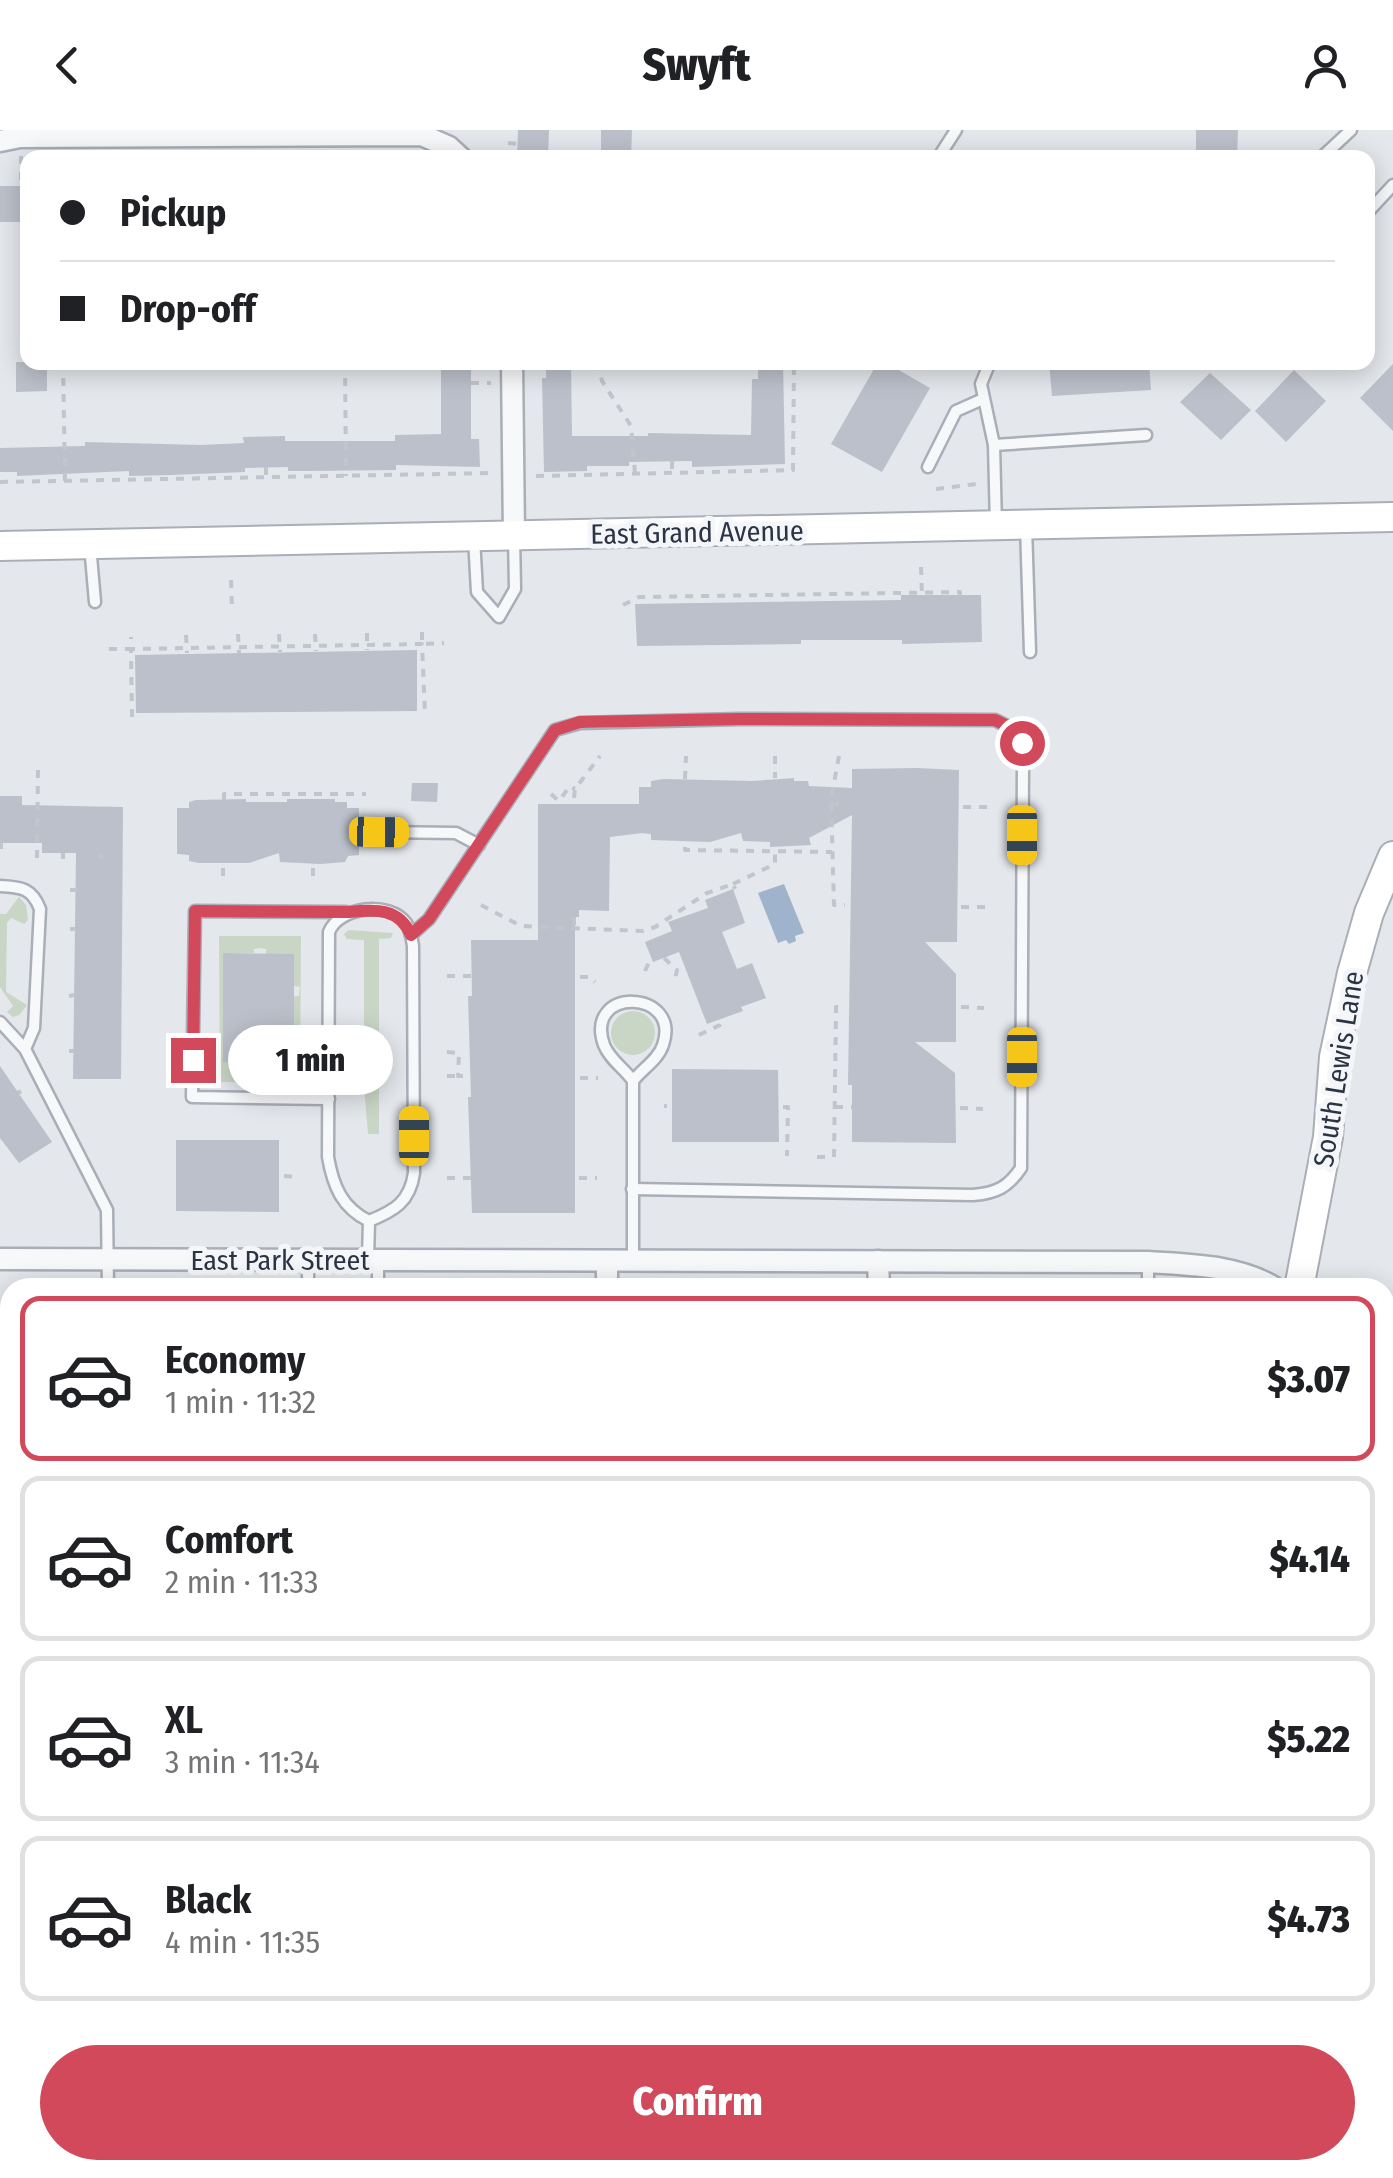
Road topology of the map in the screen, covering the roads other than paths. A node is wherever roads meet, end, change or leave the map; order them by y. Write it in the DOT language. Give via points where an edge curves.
graph roads {
  1 [pos="1351,130"];
  2 [pos="0,141"];
  3 [pos="451,150"];
  4 [pos="1330,150"];
  5 [pos="1393,185"];
  6 [pos="1375,204"];
  7 [pos="512,370"];
  8 [pos="987,370"];
  9 [pos="983,399"];
  10 [pos="1146,434"];
  11 [pos="994,445"];
  12 [pos="928,466"];
  13 [pos="1393,518"];
  14 [pos="1026,525"];
  15 [pos="996,526"];
  16 [pos="514,536"];
  17 [pos="474,537"];
  18 [pos="90,544"];
  19 [pos="0,546"];
  20 [pos="94,602"];
  21 [pos="1030,652"];
  22 [pos="379,832"];
  23 [pos="478,845"];
  24 [pos="1393,856"];
  25 [pos="0,886"];
  26 [pos="349,912"];
  27 [pos="411,935"];
  28 [pos="0,1022"];
  29 [pos="25,1049"];
  30 [pos="633,1081"];
  31 [pos="329,1099"];
  32 [pos="632,1189"];
  33 [pos="369,1221"];
  34 [pos="0,1259"];
  35 [pos="108,1259"];
  36 [pos="308,1260"];
  37 [pos="373,1260"];
  38 [pos="607,1261"];
  39 [pos="632,1261"];
  40 [pos="878,1261"];
  41 [pos="1148,1262"];
  42 [pos="108,1278"];
  43 [pos="308,1278"];
  44 [pos="376,1278"];
  45 [pos="606,1278"];
  46 [pos="879,1278"];
  47 [pos="1148,1278"];
  48 [pos="1258,1278"];
  49 [pos="1302,1278"];
  1 -- 4 [label="lane"];
  2 -- 3 [label="street" via="422,136"];
  5 -- 6 [label="lane"];
  7 -- 16 [label="street"];
  8 -- 9 [label="lane"];
  9 -- 11 [label="lane"];
  9 -- 12 [label="lane" via="956,411"];
  10 -- 11 [label="lane"];
  11 -- 15 [label="lane"];
  13 -- 14 [label="street, East Grand Avenue"];
  14 -- 15 [label="street, East Grand Avenue"];
  14 -- 21 [label="lane"];
  15 -- 16 [label="street, East Grand Avenue"];
  16 -- 17 [label="street, East Grand Avenue"];
  16 -- 17 [label="lane" via="515,590 499,617 477,592"];
  17 -- 18 [label="street, East Grand Avenue"];
  18 -- 19 [label="street, East Grand Avenue"];
  18 -- 20 [label="lane"];
  22 -- 23 [label="lane" via="456,833"];
  23 -- 27 [label="lane"];
  23 -- 32 [label="lane" via="555,730 580,722 995,720 1018,731 1021,1168 1010,1184 973,1194"];
  24 -- 49 [label="street, South Lewis Lane" via="1348,990"];
  25 -- 29 [label="lane" via="22,887 40,910 34,1028"];
  26 -- 27 [label="lane" via="394,913"];
  26 -- 31 [label="lane" via="330,932"];
  26 -- 31 [label="lane" via="195,911 192,1098"];
  27 -- 33 [label="lane" via="413,1182 404,1202"];
  28 -- 29 [label="lane"];
  29 -- 35 [label="lane" via="107,1210"];
  30 -- 30 [label="lane" via="663,1046 665,1029 649,1004 636,1000 613,1006 602,1033 610,1055"];
  30 -- 32 [label="lane"];
  31 -- 33 [label="lane" via="331,1178 346,1205"];
  32 -- 39 [label="lane"];
  33 -- 37 [label="lane"];
  34 -- 35 [label="street, East Park Street"];
  35 -- 36 [label="street, East Park Street"];
  35 -- 42 [label="lane"];
  36 -- 37 [label="street, East Park Street"];
  36 -- 43 [label="lane"];
  37 -- 38 [label="street, East Park Street"];
  37 -- 44 [label="lane"];
  38 -- 39 [label="street, East Park Street"];
  38 -- 45 [label="street"];
  39 -- 40 [label="street, East Park Street"];
  40 -- 41 [label="street, East Park Street"];
  40 -- 46 [label="street"];
  41 -- 47 [label="lane"];
  41 -- 48 [label="street, East Park Street"];
}
